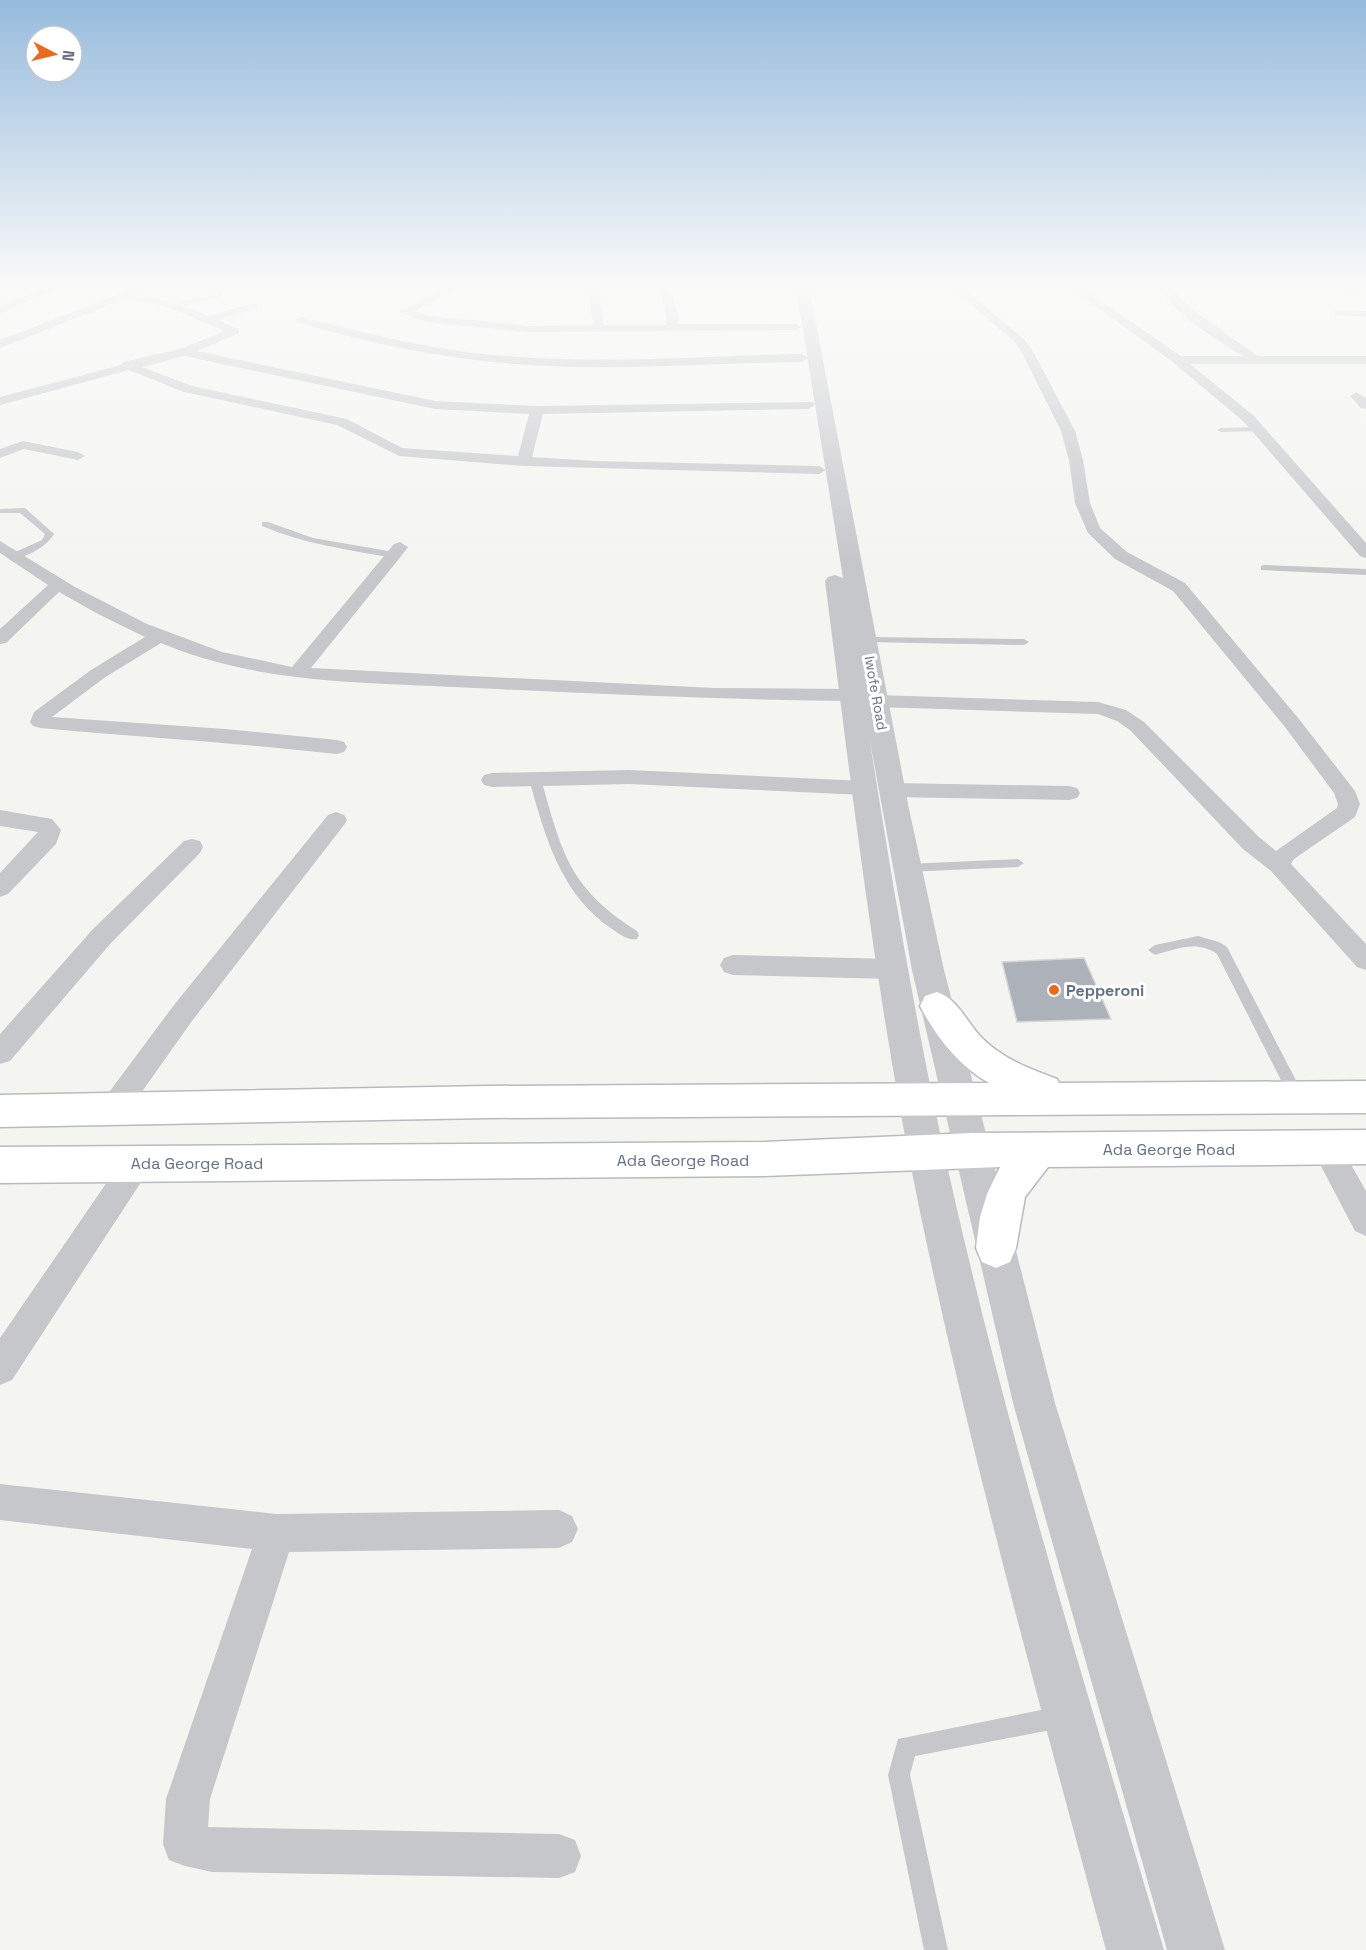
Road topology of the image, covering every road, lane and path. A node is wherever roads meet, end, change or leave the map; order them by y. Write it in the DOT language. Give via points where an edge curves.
graph roads {
  1 [pos="80,378"];
  2 [pos="161,378"];
  3 [pos="305,378"];
  4 [pos="805,378"];
  5 [pos="819,378"];
  6 [pos="1041,378"];
  7 [pos="1201,378"];
  8 [pos="3,399"];
  9 [pos="808,405"];
  10 [pos="537,410"];
  11 [pos="1258,429"];
  12 [pos="1221,430"];
  13 [pos="0,454"];
  14 [pos="78,456"];
  15 [pos="524,462"];
  16 [pos="819,470"];
  17 [pos="0,511"];
  18 [pos="265,524"];
  19 [pos="7,551"];
  20 [pos="397,551"];
  21 [pos="1366,553"];
  22 [pos="1264,568"];
  23 [pos="1366,572"];
  24 [pos="57,585"];
  25 [pos="158,637"];
  26 [pos="0,639"];
  27 [pos="867,640"];
  28 [pos="1024,642"];
  29 [pos="297,673"];
  30 [pos="852,695"];
  31 [pos="877,701"];
  32 [pos="337,747"];
  33 [pos="535,779"];
  34 [pos="492,780"];
  35 [pos="864,788"];
  36 [pos="892,790"];
  37 [pos="1069,793"];
  38 [pos="0,818"];
  39 [pos="336,820"];
  40 [pos="192,847"];
  41 [pos="1018,863"];
  42 [pos="1279,865"];
  43 [pos="907,868"];
  44 [pos="0,888"];
  45 [pos="632,935"];
  46 [pos="1155,950"];
  47 [pos="1366,960"];
  48 [pos="733,965"];
  49 [pos="892,969"];
  50 [pos="937,1006"];
  51 [pos="0,1053"];
  52 [pos="1066,1097"];
  53 [pos="1297,1097"];
  54 [pos="1366,1097"];
  55 [pos="915,1098"];
  56 [pos="960,1098"];
  57 [pos="114,1108"];
  58 [pos="0,1111"];
  59 [pos="1366,1147"];
  60 [pos="1327,1149"];
  61 [pos="1039,1150"];
  62 [pos="949,1151"];
  63 [pos="137,1163"];
  64 [pos="0,1165"];
  65 [pos="1366,1221"];
  66 [pos="996,1248"];
  67 [pos="0,1368"];
  68 [pos="0,1502"];
  69 [pos="559,1529"];
  70 [pos="276,1533"];
  71 [pos="1069,1716"];
  72 [pos="559,1857"];
  73 [pos="936,1950"];
  74 [pos="1135,1950"];
  75 [pos="1196,1950"];
  1 -- 8 [label="street"];
  2 -- 15 [label="street" via="195,391 342,422 399,452"];
  3 -- 10 [label="street" via="426,404"];
  4 -- 9 [label="street, Iwofe Road"];
  5 -- 27 [label="street, Iwofe Road"];
  6 -- 42 [label="street" via="1076,453 1080,501 1103,542 1179,587 1344,791 1349,804 1347,812 1286,853"];
  7 -- 11 [label="street"];
  9 -- 10 [label="street"];
  9 -- 16 [label="street, Iwofe Road"];
  10 -- 15 [label="street"];
  11 -- 12 [label="lane"];
  11 -- 21 [label="street"];
  13 -- 14 [label="street" via="23,445"];
  15 -- 16 [label="street"];
  16 -- 30 [label="street, Iwofe Road"];
  17 -- 19 [label="lane" via="22,510 50,534 45,542"];
  18 -- 20 [label="lane" via="311,541"];
  19 -- 24 [label="street"];
  20 -- 29 [label="street"];
  22 -- 23 [label="lane"];
  24 -- 25 [label="street"];
  24 -- 26 [label="street"];
  25 -- 29 [label="street" via="256,668"];
  25 -- 32 [label="street" via="87,682 41,716 39,722"];
  27 -- 28 [label="lane"];
  27 -- 31 [label="street, Iwofe Road"];
  29 -- 30 [label="street" via="714,694"];
  30 -- 35 [label="street, Iwofe Road"];
  31 -- 36 [label="street, Iwofe Road"];
  31 -- 42 [label="street" via="1113,710 1137,726 1251,843"];
  33 -- 34 [label="street"];
  33 -- 35 [label="street" via="629,777"];
  33 -- 45 [label="lane" via="555,849 579,894 611,923"];
  35 -- 49 [label="street, Iwofe Road"];
  36 -- 37 [label="street"];
  36 -- 43 [label="street, Iwofe Road"];
  38 -- 44 [label="street" via="44,824 50,830 48,838"];
  39 -- 57 [label="street" via="183,1013"];
  40 -- 51 [label="street" via="102,936"];
  41 -- 43 [label="lane"];
  42 -- 47 [label="street"];
  43 -- 50 [label="street, Iwofe Road"];
  46 -- 53 [label="lane" via="1201,939 1213,942 1222,951"];
  48 -- 49 [label="street"];
  49 -- 55 [label="street, Iwofe Road"];
  50 -- 52 [label="main road" via="979,1059 1012,1079"];
  50 -- 56 [label="street, Iwofe Road"];
  52 -- 53 [label="main road"];
  52 -- 56 [label="main road"];
  53 -- 54 [label="main road"];
  55 -- 56 [label="main road"];
  55 -- 57 [label="main road"];
  55 -- 62 [label="street, Iwofe Road"];
  56 -- 62 [label="street, Iwofe Road"];
  57 -- 58 [label="main road"];
  59 -- 60 [label="main road, Ada George Road"];
  60 -- 61 [label="main road, Ada George Road"];
  60 -- 65 [label="street"];
  61 -- 62 [label="main road, Ada George Road"];
  61 -- 66 [label="main road" via="1009,1185"];
  62 -- 63 [label="main road, Ada George Road" via="764,1159"];
  62 -- 66 [label="street"];
  62 -- 71 [label="street" via="983,1404"];
  63 -- 64 [label="main road, Ada George Road"];
  63 -- 67 [label="street"];
  66 -- 75 [label="street" via="1034,1403"];
  68 -- 70 [label="street"];
  69 -- 70 [label="street"];
  70 -- 72 [label="street" via="188,1799 185,1844 212,1850"];
  71 -- 73 [label="lane" via="906,1747 899,1775"];
  71 -- 74 [label="street"];
}
